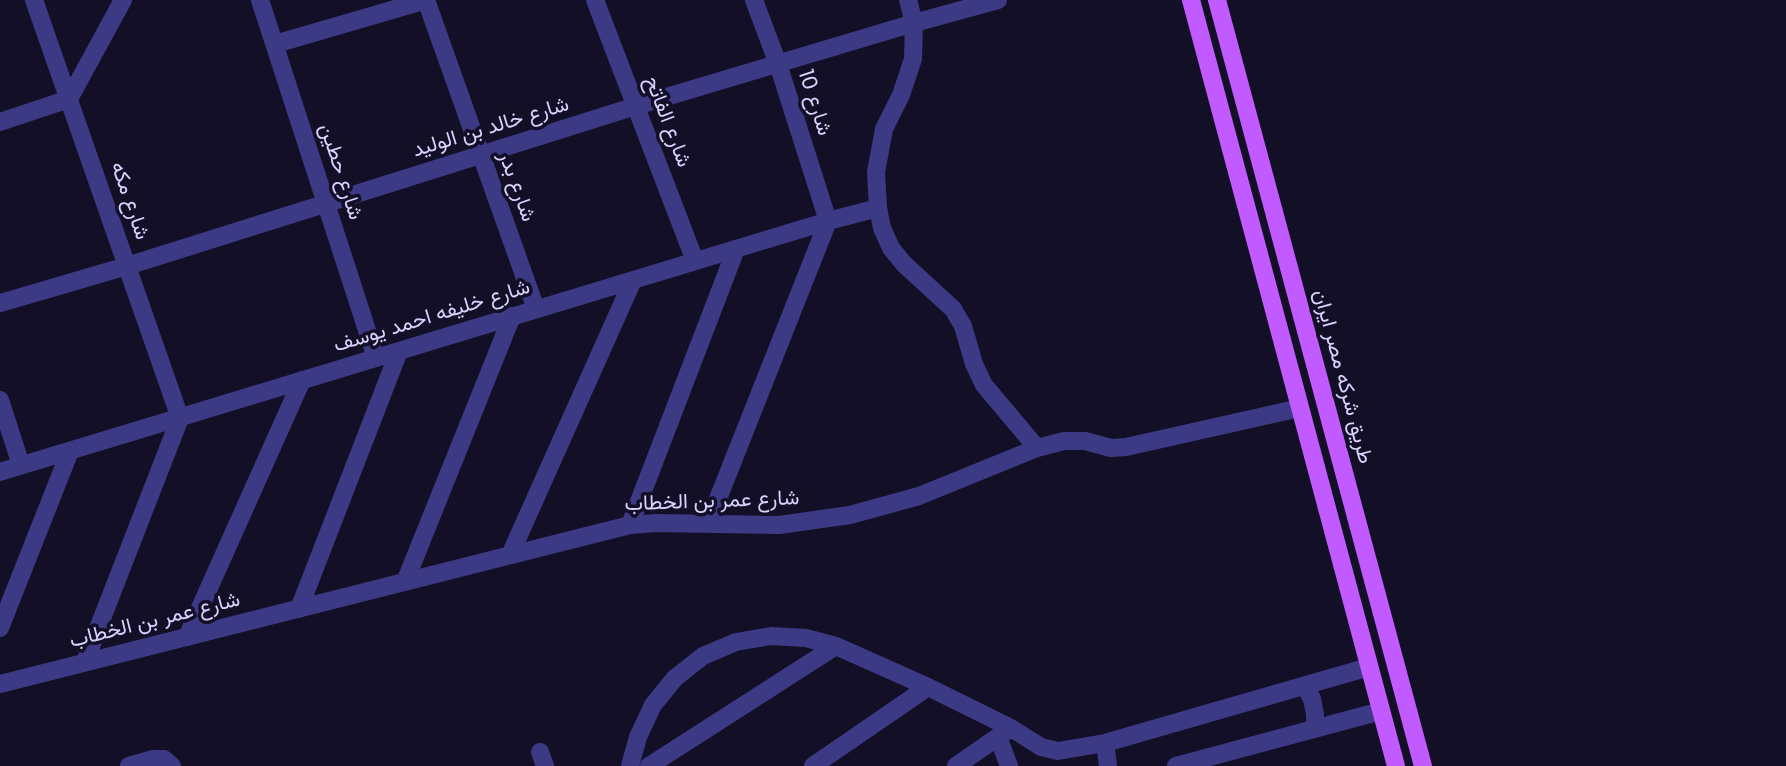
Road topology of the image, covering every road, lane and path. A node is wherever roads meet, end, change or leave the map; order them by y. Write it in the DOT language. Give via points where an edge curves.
graph roads {
  1 [pos="34,0"];
  2 [pos="131,0"];
  3 [pos="260,0"];
  4 [pos="426,0"];
  5 [pos="595,0"];
  6 [pos="754,0"];
  7 [pos="908,0"];
  8 [pos="998,0"];
  9 [pos="1191,0"];
  10 [pos="1217,0"];
  11 [pos="120,6"];
  12 [pos="915,23"];
  13 [pos="275,44"];
  14 [pos="778,64"];
  15 [pos="69,99"];
  16 [pos="636,106"];
  17 [pos="0,122"];
  18 [pos="481,155"];
  19 [pos="326,204"];
  20 [pos="878,208"];
  21 [pos="828,221"];
  22 [pos="736,248"];
  23 [pos="695,261"];
  24 [pos="127,266"];
  25 [pos="634,280"];
  26 [pos="0,303"];
  27 [pos="536,309"];
  28 [pos="512,316"];
  29 [pos="399,351"];
  30 [pos="376,358"];
  31 [pos="302,380"];
  32 [pos="0,400"];
  33 [pos="1300,408"];
  34 [pos="180,418"];
  35 [pos="1037,447"];
  36 [pos="71,451"];
  37 [pos="21,465"];
  38 [pos="0,472"];
  39 [pos="708,524"];
  40 [pos="630,525"];
  41 [pos="510,555"];
  42 [pos="405,582"];
  43 [pos="299,609"];
  44 [pos="0,628"];
  45 [pos="187,637"];
  46 [pos="836,646"];
  47 [pos="85,662"];
  48 [pos="1369,667"];
  49 [pos="0,684"];
  50 [pos="1304,686"];
  51 [pos="928,687"];
  52 [pos="1381,711"];
  53 [pos="1315,729"];
  54 [pos="1004,732"];
  55 [pos="1105,743"];
  56 [pos="129,766"];
  57 [pos="172,766"];
  58 [pos="631,766"];
  59 [pos="649,766"];
  60 [pos="813,766"];
  61 [pos="956,766"];
  62 [pos="1009,766"];
  63 [pos="1108,766"];
  64 [pos="1176,766"];
  65 [pos="1396,766"];
  66 [pos="1423,766"];
  1 -- 15 [label="street, شارع مكه"];
  2 -- 11 [label="street"];
  3 -- 13 [label="street, شارع حطين"];
  4 -- 13 [label="street"];
  4 -- 18 [label="street, شارع بدر"];
  5 -- 16 [label="street, شارع الفاتح"];
  6 -- 14 [label="street, شارع 10"];
  7 -- 12 [label="street"];
  8 -- 12 [label="street, شارع خالد بن الوليد"];
  9 -- 33 [label="main road"];
  10 -- 66 [label="main road, طريق شركه مصر ايران"];
  11 -- 15 [label="street"];
  12 -- 14 [label="street, شارع خالد بن الوليد"];
  12 -- 20 [label="street" via="913,59 884,129 876,172"];
  13 -- 19 [label="street, شارع حطين"];
  14 -- 16 [label="street, شارع خالد بن الوليد"];
  14 -- 21 [label="street, شارع 10"];
  15 -- 17 [label="street"];
  15 -- 24 [label="street, شارع مكه"];
  16 -- 18 [label="street, شارع خالد بن الوليد"];
  16 -- 23 [label="street, شارع الفاتح"];
  18 -- 19 [label="street, شارع خالد بن الوليد"];
  18 -- 27 [label="street, شارع بدر"];
  19 -- 24 [label="street, شارع خالد بن الوليد"];
  19 -- 30 [label="street, شارع حطين"];
  20 -- 21 [label="street, شارع خليفه احمد يوسف"];
  20 -- 35 [label="street" via="891,248 953,309 984,385"];
  21 -- 22 [label="street, شارع خليفه احمد يوسف"];
  21 -- 39 [label="street"];
  22 -- 23 [label="street, شارع خليفه احمد يوسف"];
  22 -- 40 [label="street"];
  23 -- 25 [label="street, شارع خليفه احمد يوسف"];
  24 -- 26 [label="street, شارع خالد بن الوليد"];
  24 -- 34 [label="street, شارع مكه"];
  25 -- 27 [label="street, شارع خليفه احمد يوسف"];
  25 -- 41 [label="street"];
  27 -- 28 [label="street, شارع خليفه احمد يوسف"];
  28 -- 29 [label="street, شارع خليفه احمد يوسف"];
  28 -- 42 [label="street"];
  29 -- 30 [label="street, شارع خليفه احمد يوسف"];
  29 -- 43 [label="street"];
  30 -- 31 [label="street, شارع خليفه احمد يوسف"];
  31 -- 34 [label="street, شارع خليفه احمد يوسف"];
  31 -- 45 [label="street"];
  32 -- 37 [label="street"];
  33 -- 35 [label="street, شارع عمر بن الخطاب" via="1146,445 1111,448 1064,441"];
  33 -- 48 [label="main road"];
  34 -- 36 [label="street, شارع خليفه احمد يوسف"];
  34 -- 47 [label="street"];
  35 -- 39 [label="street, شارع عمر بن الخطاب" via="919,496 850,515 779,525"];
  36 -- 37 [label="street, شارع خليفه احمد يوسف"];
  36 -- 44 [label="street"];
  37 -- 38 [label="street, شارع خليفه احمد يوسف"];
  39 -- 40 [label="street, شارع عمر بن الخطاب"];
  40 -- 41 [label="street, شارع عمر بن الخطاب"];
  41 -- 42 [label="street, شارع عمر بن الخطاب"];
  42 -- 43 [label="street, شارع عمر بن الخطاب"];
  43 -- 45 [label="street, شارع عمر بن الخطاب"];
  45 -- 47 [label="street, شارع عمر بن الخطاب"];
  46 -- 51 [label="street"];
  46 -- 58 [label="street" via="771,636 736,642 703,656 675,678 653,705"];
  46 -- 59 [label="street"];
  47 -- 49 [label="street, شارع عمر بن الخطاب"];
  48 -- 50 [label="street"];
  48 -- 52 [label="main road"];
  50 -- 53 [label="street" via="1312,699"];
  50 -- 55 [label="street"];
  51 -- 54 [label="street"];
  51 -- 60 [label="street"];
  52 -- 53 [label="street"];
  52 -- 65 [label="main road"];
  53 -- 64 [label="street"];
  54 -- 55 [label="street" via="1058,751"];
  54 -- 61 [label="street"];
  54 -- 62 [label="street"];
  55 -- 63 [label="street"];
  56 -- 57 [label="street" via="153,759 164,759"];
}
